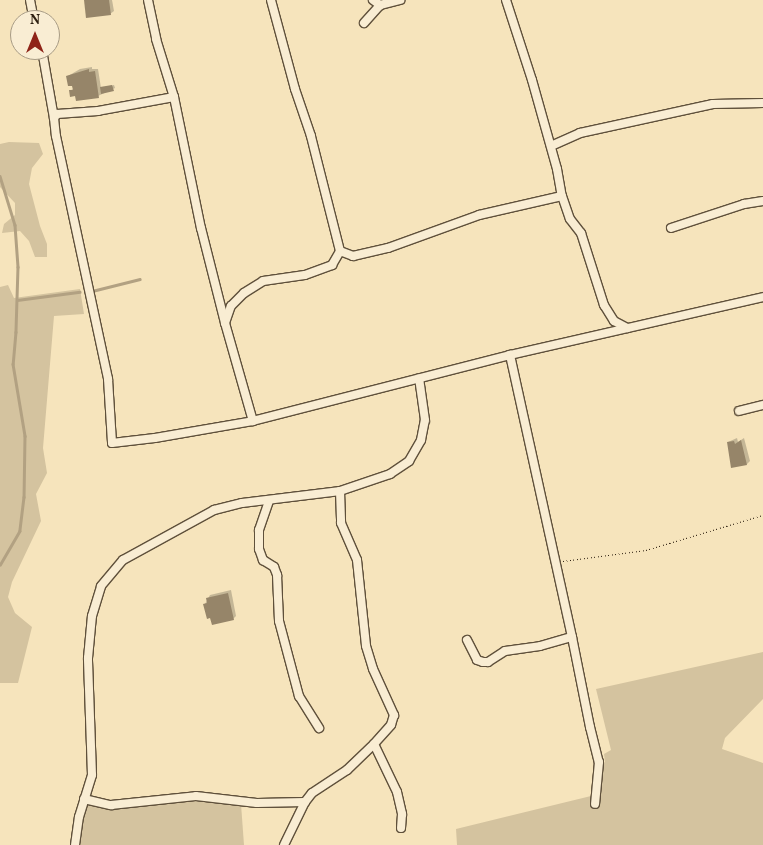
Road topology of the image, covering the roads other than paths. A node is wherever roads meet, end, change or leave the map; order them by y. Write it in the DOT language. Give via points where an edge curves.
graph roads {
  1 [pos="148,0"];
  2 [pos="271,0"];
  3 [pos="400,0"];
  4 [pos="506,0"];
  5 [pos="376,2"];
  6 [pos="364,22"];
  7 [pos="44,60"];
  8 [pos="174,97"];
  9 [pos="763,103"];
  10 [pos="54,118"];
  11 [pos="551,146"];
  12 [pos="562,196"];
  13 [pos="763,201"];
  14 [pos="671,228"];
  15 [pos="340,251"];
  16 [pos="763,298"];
  17 [pos="224,323"];
  18 [pos="627,328"];
  19 [pos="510,354"];
  20 [pos="419,378"];
  21 [pos="763,405"];
  22 [pos="739,411"];
  23 [pos="253,421"];
  24 [pos="340,491"];
  25 [pos="269,501"];
  26 [pos="572,637"];
  27 [pos="467,640"];
  28 [pos="319,728"];
  29 [pos="374,744"];
  30 [pos="84,799"];
  31 [pos="305,802"];
  32 [pos="595,804"];
  33 [pos="401,828"];
  34 [pos="75,845"];
  35 [pos="284,845"];
  1 -- 8 [label="street" via="156,40"];
  2 -- 15 [label="street" via="311,136"];
  3 -- 5 [label="street"];
  4 -- 11 [label="street"];
  5 -- 6 [label="street"];
  7 -- 10 [label="street"];
  8 -- 10 [label="street" via="57,114"];
  8 -- 17 [label="street"];
  9 -- 11 [label="street" via="712,104 580,133"];
  10 -- 23 [label="street" via="108,380 112,443"];
  11 -- 12 [label="street"];
  12 -- 15 [label="street" via="479,215 388,248 353,256"];
  12 -- 18 [label="street" via="570,219 581,233 604,305 614,321"];
  13 -- 14 [label="street"];
  15 -- 17 [label="street" via="332,265 305,275 262,281 231,306"];
  16 -- 18 [label="street"];
  17 -- 23 [label="street"];
  18 -- 19 [label="street"];
  19 -- 20 [label="street"];
  19 -- 26 [label="street"];
  20 -- 23 [label="street"];
  20 -- 24 [label="street" via="424,420 421,440 409,461 390,474"];
  21 -- 22 [label="street"];
  24 -- 25 [label="street"];
  24 -- 29 [label="street" via="341,523 357,560 366,646 394,715 391,725"];
  25 -- 28 [label="street" via="259,530 259,549 263,560 274,567 277,575 279,621 300,696"];
  25 -- 30 [label="street" via="214,510 123,560 101,586 92,616 88,658 92,775"];
  26 -- 27 [label="street" via="505,651 488,662 476,660"];
  26 -- 32 [label="street" via="599,762"];
  29 -- 31 [label="street" via="347,770 312,793"];
  29 -- 33 [label="street" via="397,792 402,814"];
  30 -- 31 [label="street" via="111,805 196,796 257,803"];
  30 -- 34 [label="street"];
  31 -- 35 [label="street"];
}
